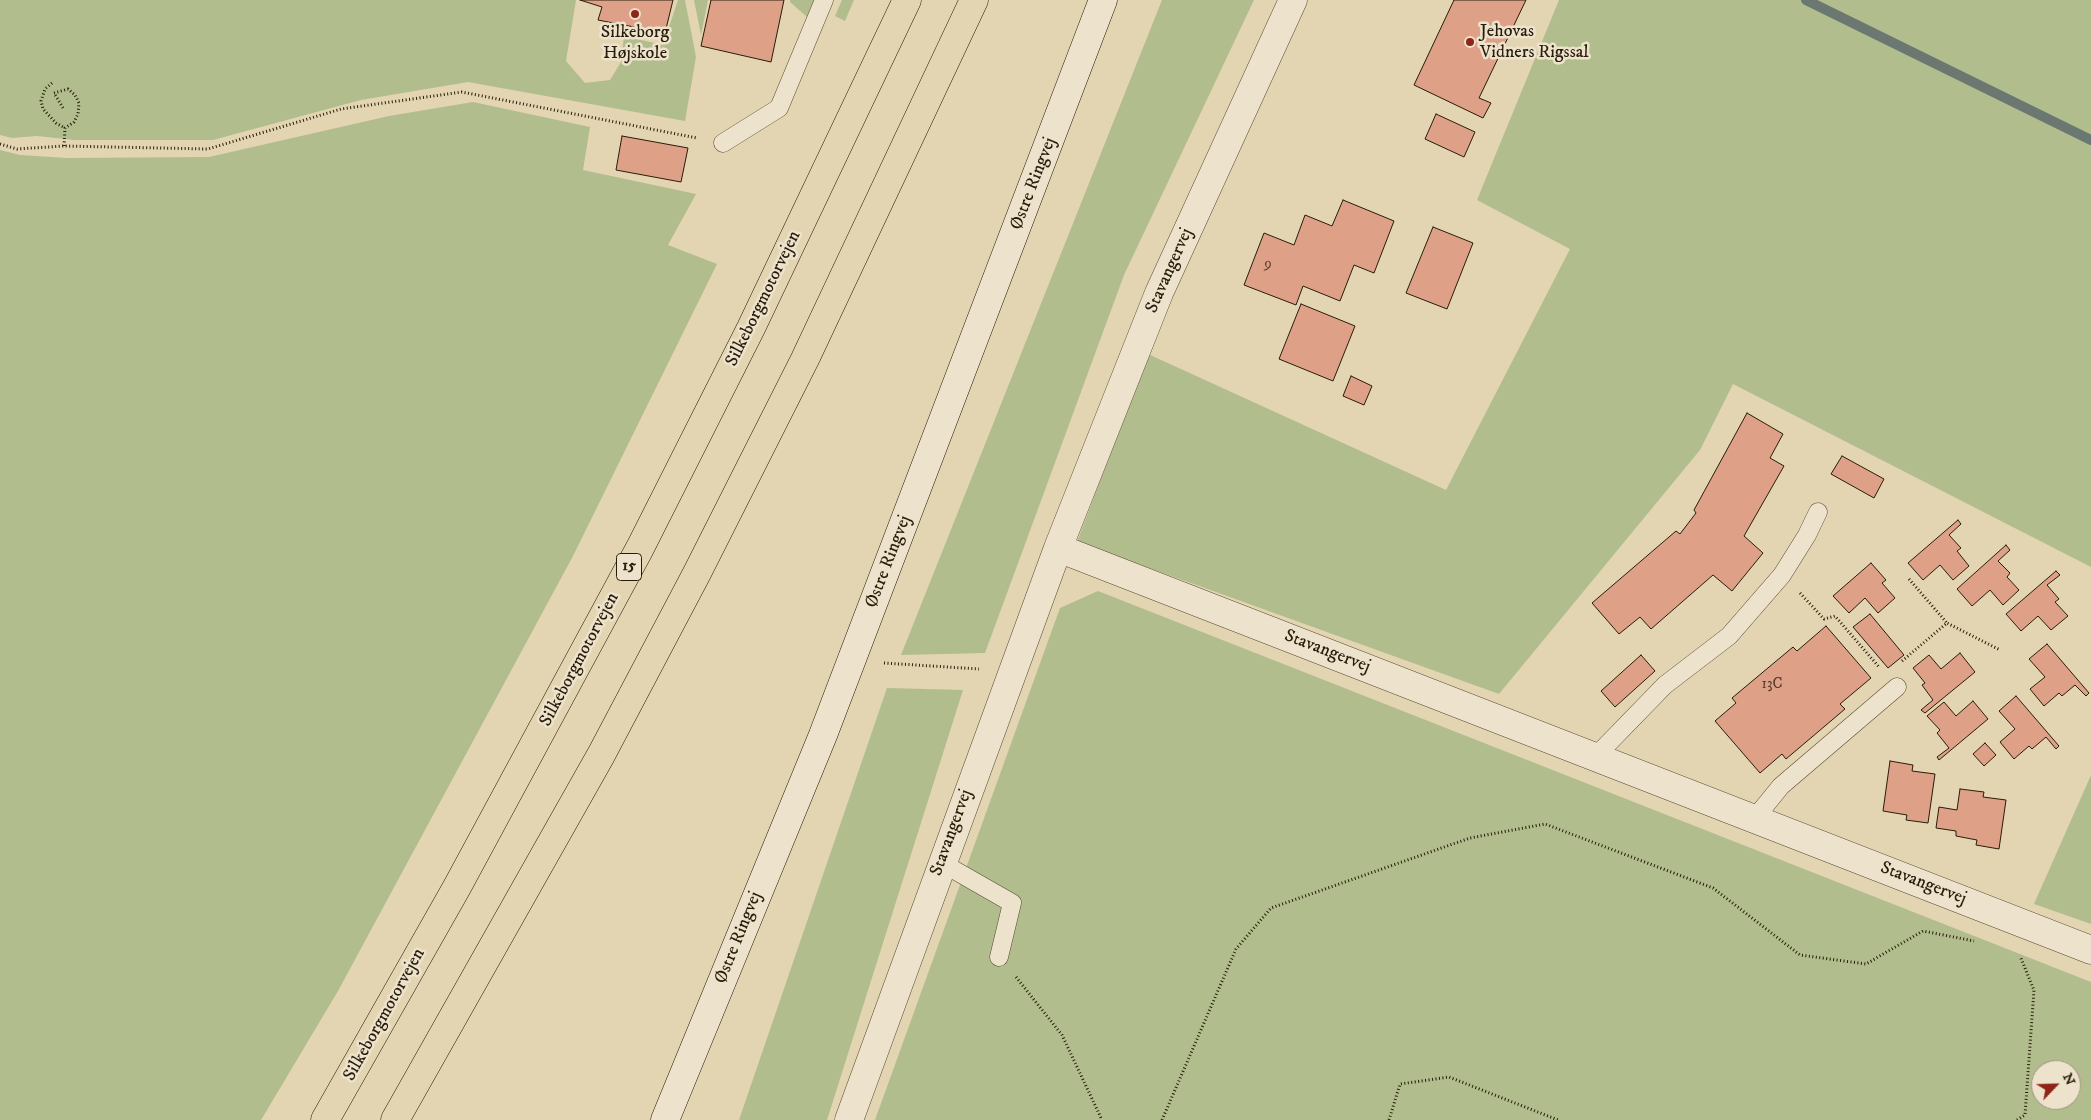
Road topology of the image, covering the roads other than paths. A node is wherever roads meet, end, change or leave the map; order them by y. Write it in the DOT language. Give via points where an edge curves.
graph roads {
  1 [pos="824,0"];
  2 [pos="907,0"];
  3 [pos="974,0"];
  4 [pos="1103,0"];
  5 [pos="1293,0"];
  6 [pos="722,143"];
  7 [pos="1818,512"];
  8 [pos="1058,548"];
  9 [pos="1892,680"];
  10 [pos="1596,756"];
  11 [pos="1755,818"];
  12 [pos="942,862"];
  13 [pos="2091,950"];
  14 [pos="1000,957"];
  15 [pos="325,1120"];
  16 [pos="395,1120"];
  17 [pos="664,1120"];
  18 [pos="849,1120"];
  1 -- 6 [label="lane" via="779,108"];
  2 -- 15 [label="highway, Silkeborgmotorvejen / 15" via="751,328 640,548 457,887"];
  3 -- 16 [label="highway" via="805,358 697,573 601,755"];
  4 -- 17 [label="street, Østre Ringvej" via="823,735"];
  5 -- 8 [label="street, Stavangervej" via="1159,293"];
  7 -- 10 [label="lane" via="1782,575 1729,636 1665,685"];
  8 -- 10 [label="street, Stavangervej"];
  8 -- 12 [label="street, Stavangervej"];
  9 -- 11 [label="lane" via="1781,786"];
  10 -- 11 [label="street, Stavangervej"];
  11 -- 13 [label="street, Stavangervej"];
  12 -- 14 [label="lane" via="1012,904"];
  12 -- 18 [label="street, Stavangervej"];
}
